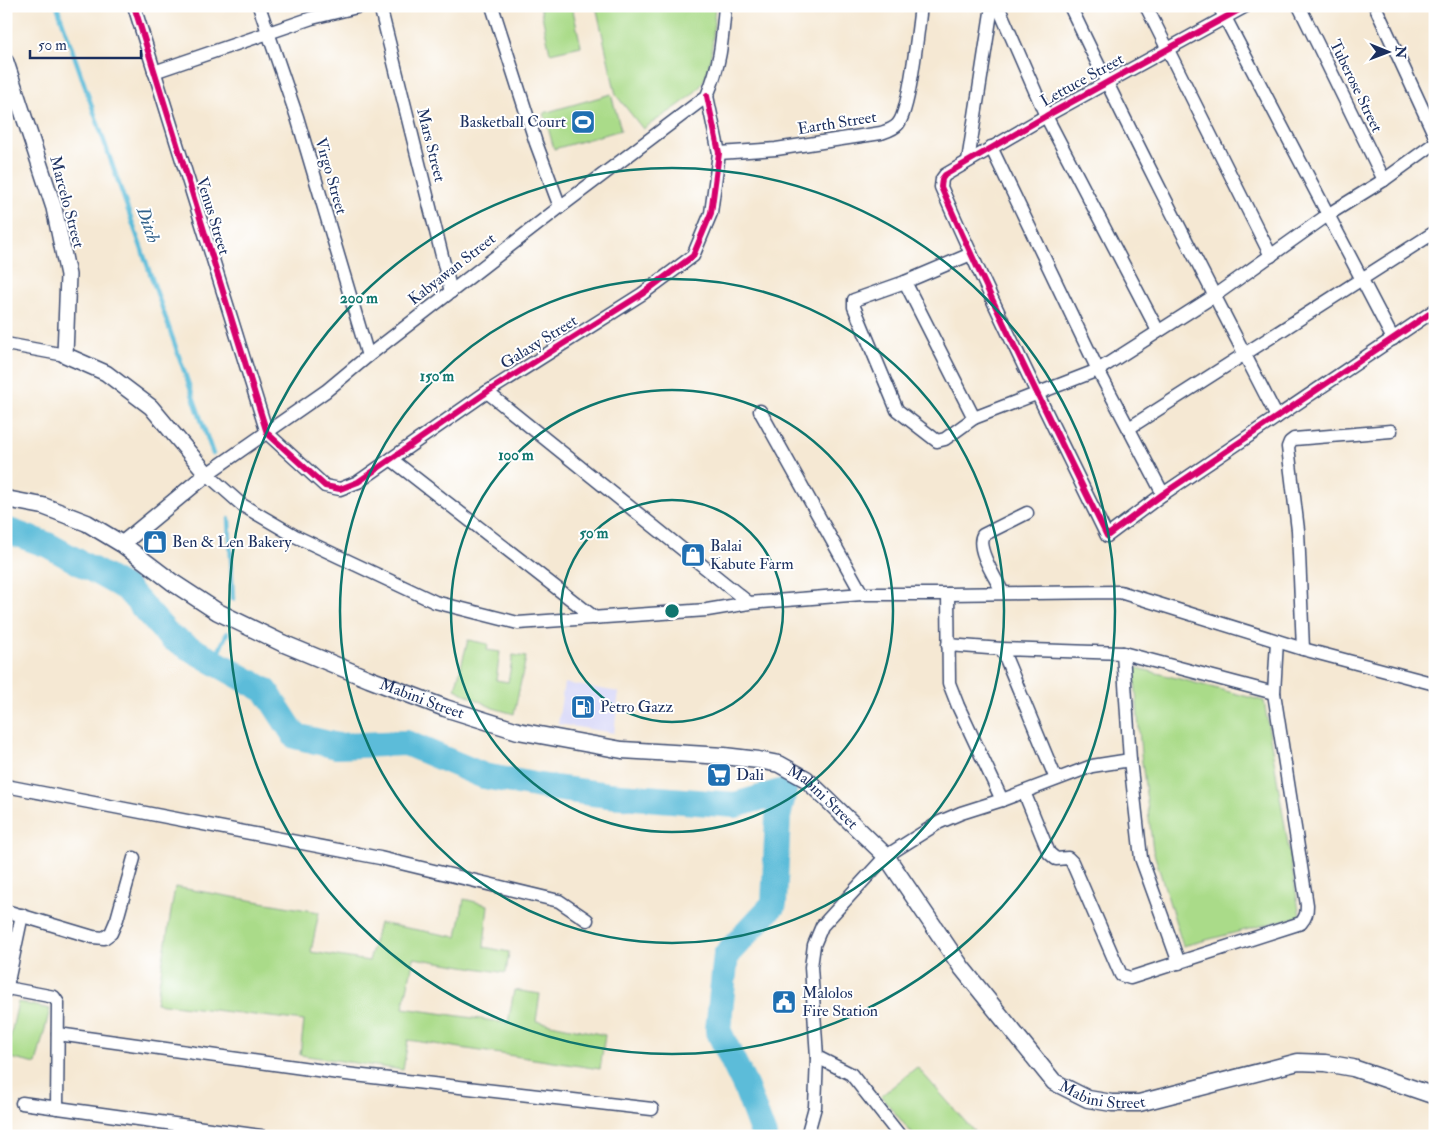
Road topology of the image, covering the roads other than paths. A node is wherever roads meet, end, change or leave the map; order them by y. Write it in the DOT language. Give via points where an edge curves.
graph roads {
  1 [pos="134,6"];
  2 [pos="260,6"];
  3 [pos="361,6"];
  4 [pos="380,6"];
  5 [pos="492,6"];
  6 [pos="725,6"];
  7 [pos="922,6"];
  8 [pos="992,6"];
  9 [pos="998,6"];
  10 [pos="1070,6"];
  11 [pos="1146,6"];
  12 [pos="1219,6"];
  13 [pos="1246,6"];
  14 [pos="1299,6"];
  15 [pos="1374,6"];
  16 [pos="1224,18"];
  17 [pos="269,33"];
  18 [pos="1166,49"];
  19 [pos="6,62"];
  20 [pos="154,72"];
  21 [pos="1106,82"];
  22 [pos="707,96"];
  23 [pos="12,103"];
  24 [pos="1046,116"];
  25 [pos="1435,136"];
  26 [pos="1435,143"];
  27 [pos="991,147"];
  28 [pos="719,153"];
  29 [pos="968,161"];
  30 [pos="1384,180"];
  31 [pos="560,207"];
  32 [pos="1329,214"];
  33 [pos="1435,232"];
  34 [pos="971,254"];
  35 [pos="1271,256"];
  36 [pos="1362,279"];
  37 [pos="905,282"];
  38 [pos="451,292"];
  39 [pos="1214,296"];
  40 [pos="1435,310"];
  41 [pos="1158,331"];
  42 [pos="1393,340"];
  43 [pos="6,344"];
  44 [pos="1244,354"];
  45 [pos="65,355"];
  46 [pos="368,356"];
  47 [pos="1098,370"];
  48 [pos="486,392"];
  49 [pos="1036,393"];
  50 [pos="760,411"];
  51 [pos="974,418"];
  52 [pos="1277,418"];
  53 [pos="1129,428"];
  54 [pos="1391,431"];
  55 [pos="266,433"];
  56 [pos="391,459"];
  57 [pos="207,474"];
  58 [pos="1163,494"];
  59 [pos="6,499"];
  60 [pos="1027,513"];
  61 [pos="122,544"];
  62 [pos="1003,593"];
  63 [pos="862,594"];
  64 [pos="948,594"];
  65 [pos="749,604"];
  66 [pos="595,618"];
  67 [pos="1277,641"];
  68 [pos="948,645"];
  69 [pos="1002,649"];
  70 [pos="1303,649"];
  71 [pos="1123,653"];
  72 [pos="1435,684"];
  73 [pos="1274,693"];
  74 [pos="1130,760"];
  75 [pos="1056,779"];
  76 [pos="6,786"];
  77 [pos="1024,792"];
  78 [pos="1002,800"];
  79 [pos="886,856"];
  80 [pos="134,858"];
  81 [pos="6,911"];
  82 [pos="22,915"];
  83 [pos="587,920"];
  84 [pos="1179,963"];
  85 [pos="7,989"];
  86 [pos="58,1034"];
  87 [pos="817,1057"];
  88 [pos="1435,1096"];
  89 [pos="22,1103"];
  90 [pos="57,1108"];
  91 [pos="652,1109"];
  92 [pos="261,1136"];
  93 [pos="808,1136"];
  94 [pos="900,1136"];
  1 -- 20 [label="street, Venus Street"];
  2 -- 17 [label="street, Virgo Street"];
  3 -- 17 [label="street"];
  4 -- 38 [label="street, Mars Street"];
  5 -- 31 [label="street"];
  6 -- 22 [label="street" via="722,50"];
  7 -- 28 [label="street, Earth Street" via="906,105 898,125 881,133 776,149"];
  8 -- 29 [label="street"];
  9 -- 24 [label="street"];
  10 -- 21 [label="street"];
  11 -- 18 [label="street"];
  12 -- 16 [label="street"];
  13 -- 16 [label="street, Lettuce Street"];
  14 -- 30 [label="street, Tuberose Street"];
  15 -- 25 [label="street"];
  16 -- 18 [label="street, Lettuce Street"];
  16 -- 32 [label="street"];
  17 -- 20 [label="street"];
  17 -- 46 [label="street, Virgo Street"];
  18 -- 21 [label="street, Lettuce Street"];
  18 -- 35 [label="street"];
  19 -- 23 [label="street, Marcelo Street"];
  20 -- 55 [label="street, Venus Street"];
  21 -- 24 [label="street, Lettuce Street"];
  21 -- 39 [label="street"];
  22 -- 28 [label="street, Galaxy Street"];
  22 -- 31 [label="street, Kabyawan Street"];
  23 -- 45 [label="street, Marcelo Street" via="54,208 68,275"];
  24 -- 27 [label="street, Lettuce Street"];
  24 -- 41 [label="street"];
  26 -- 30 [label="street"];
  27 -- 29 [label="street, Lettuce Street"];
  27 -- 47 [label="street"];
  28 -- 48 [label="street, Galaxy Street" via="711,213 693,256 642,294"];
  29 -- 34 [label="street, Lettuce Street" via="945,175 941,187"];
  30 -- 32 [label="street"];
  31 -- 38 [label="street, Kabyawan Street"];
  32 -- 35 [label="street"];
  32 -- 36 [label="street"];
  33 -- 36 [label="street"];
  34 -- 37 [label="street"];
  34 -- 49 [label="street"];
  35 -- 39 [label="street"];
  36 -- 42 [label="street"];
  36 -- 44 [label="street"];
  37 -- 51 [label="street"];
  37 -- 51 [label="street" via="853,301 897,410 937,441 945,439"];
  38 -- 46 [label="street, Kabyawan Street"];
  39 -- 41 [label="street"];
  39 -- 44 [label="street"];
  40 -- 42 [label="street"];
  41 -- 47 [label="street"];
  42 -- 52 [label="street"];
  43 -- 45 [label="street"];
  44 -- 52 [label="street"];
  44 -- 53 [label="street"];
  45 -- 57 [label="street" via="106,373 151,407"];
  46 -- 55 [label="street, Kabyawan Street" via="326,391"];
  47 -- 49 [label="street"];
  47 -- 53 [label="street"];
  48 -- 56 [label="street, Galaxy Street"];
  48 -- 65 [label="street"];
  49 -- 51 [label="street"];
  49 -- 58 [label="street" via="1107,536"];
  50 -- 63 [label="street"];
  52 -- 58 [label="street"];
  53 -- 58 [label="street"];
  54 -- 70 [label="street" via="1294,439 1290,442"];
  55 -- 56 [label="street, Galaxy Street" via="325,486 340,489 358,482"];
  55 -- 57 [label="street, Kabyawan Street"];
  56 -- 66 [label="street"];
  57 -- 61 [label="street, Kabyawan Street"];
  57 -- 66 [label="street" via="242,505 295,536 435,602 518,623"];
  59 -- 61 [label="main road, Mabini Street" via="43,506 86,523"];
  60 -- 62 [label="street" via="980,539 981,549"];
  61 -- 79 [label="main road, Mabini Street" via="218,612 282,644 445,708 518,731 622,750 724,756 779,764 806,779"];
  62 -- 64 [label="street"];
  62 -- 67 [label="street" via="1120,592"];
  63 -- 64 [label="street"];
  63 -- 65 [label="street"];
  64 -- 68 [label="street"];
  65 -- 66 [label="street"];
  67 -- 70 [label="street"];
  67 -- 73 [label="street"];
  68 -- 69 [label="street"];
  68 -- 78 [label="street" via="950,683 958,706"];
  69 -- 71 [label="street"];
  69 -- 75 [label="street"];
  70 -- 72 [label="street"];
  71 -- 73 [label="street"];
  71 -- 74 [label="street"];
  73 -- 84 [label="street" via="1307,912 1301,923"];
  74 -- 75 [label="street" via="1092,766"];
  74 -- 84 [label="street" via="1141,858"];
  75 -- 77 [label="street"];
  76 -- 83 [label="street" via="380,858 559,901"];
  77 -- 78 [label="street"];
  77 -- 84 [label="street" via="1049,853 1056,859 1068,858 1072,862 1121,975 1130,978"];
  78 -- 79 [label="street" via="940,822"];
  79 -- 87 [label="street" via="822,926 814,945 811,967"];
  79 -- 88 [label="main road, Mabini Street" via="962,968 1054,1082 1088,1099 1139,1103 1298,1062 1325,1062 1353,1068"];
  80 -- 82 [label="street" via="117,919 104,938"];
  81 -- 82 [label="street"];
  82 -- 85 [label="street"];
  85 -- 86 [label="street" via="54,997 58,1004"];
  86 -- 90 [label="street"];
  86 -- 91 [label="street" via="346,1074"];
  87 -- 93 [label="street" via="815,1107"];
  87 -- 94 [label="street" via="851,1074"];
  89 -- 90 [label="street"];
  90 -- 92 [label="street"];
}
